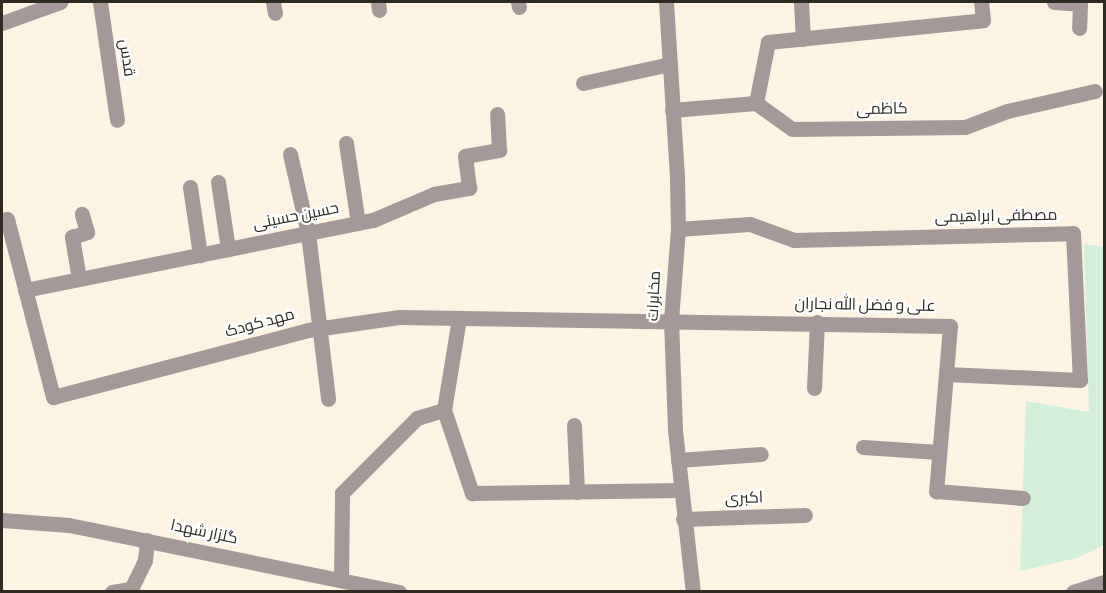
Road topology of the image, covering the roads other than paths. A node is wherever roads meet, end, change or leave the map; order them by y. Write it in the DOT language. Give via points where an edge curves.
graph roads {
  1 [pos="60,2"];
  2 [pos="100,2"];
  3 [pos="666,2"];
  4 [pos="801,2"];
  5 [pos="981,2"];
  6 [pos="1054,2"];
  7 [pos="34,6"];
  8 [pos="2,24"];
  9 [pos="1079,28"];
  10 [pos="803,39"];
  11 [pos="670,64"];
  12 [pos="583,83"];
  13 [pos="1095,91"];
  14 [pos="756,104"];
  15 [pos="672,110"];
  16 [pos="496,114"];
  17 [pos="117,120"];
  18 [pos="346,143"];
  19 [pos="290,154"];
  20 [pos="218,182"];
  21 [pos="190,187"];
  22 [pos="82,214"];
  23 [pos="2,221"];
  24 [pos="358,223"];
  25 [pos="678,229"];
  26 [pos="308,233"];
  27 [pos="228,249"];
  28 [pos="200,255"];
  29 [pos="79,279"];
  30 [pos="26,290"];
  31 [pos="459,318"];
  32 [pos="671,320"];
  33 [pos="818,322"];
  34 [pos="322,329"];
  35 [pos="946,374"];
  36 [pos="814,388"];
  37 [pos="328,399"];
  38 [pos="444,410"];
  39 [pos="574,425"];
  40 [pos="863,447"];
  41 [pos="939,452"];
  42 [pos="761,454"];
  43 [pos="678,459"];
  44 [pos="680,490"];
  45 [pos="577,492"];
  46 [pos="1023,498"];
  47 [pos="805,516"];
  48 [pos="683,519"];
  49 [pos="2,520"];
  50 [pos="147,540"];
  51 [pos="341,579"];
  52 [pos="1104,582"];
  53 [pos="132,590"];
  54 [pos="112,591"];
  55 [pos="399,591"];
  56 [pos="693,591"];
  57 [pos="1073,591"];
  1 -- 7 [label="street"];
  2 -- 17 [label="street, قدس"];
  3 -- 11 [label="street, مخابرات"];
  4 -- 10 [label="street"];
  5 -- 10 [label="street" via="983,20"];
  6 -- 9 [label="street" via="1080,4"];
  7 -- 8 [label="street"];
  10 -- 14 [label="street" via="768,42"];
  11 -- 12 [label="street"];
  11 -- 15 [label="street, مخابرات"];
  13 -- 14 [label="street, کاظمی" via="1007,111 965,127 792,129"];
  14 -- 15 [label="street"];
  15 -- 25 [label="street, مخابرات"];
  16 -- 24 [label="street, حسین حسینی" via="499,150 465,156 469,188 435,194"];
  18 -- 24 [label="street"];
  19 -- 26 [label="street"];
  20 -- 27 [label="street"];
  21 -- 28 [label="street"];
  22 -- 29 [label="street" via="87,232 72,237"];
  23 -- 30 [label="street, مهد کودک" via="7,219"];
  24 -- 26 [label="street, حسین حسینی"];
  25 -- 32 [label="street, مخابرات"];
  25 -- 35 [label="street, مصطفی ابراهیمی" via="750,224 794,240 1072,233 1080,380"];
  26 -- 27 [label="street, حسین حسینی"];
  26 -- 34 [label="street"];
  27 -- 28 [label="street, حسین حسینی"];
  28 -- 29 [label="street, حسین حسینی"];
  29 -- 30 [label="street, حسین حسینی"];
  30 -- 34 [label="street, مهد کودک" via="53,397"];
  31 -- 32 [label="street, مهد کودک"];
  31 -- 34 [label="street, مهد کودک" via="399,317"];
  31 -- 38 [label="street"];
  32 -- 33 [label="street, علی و فضل الله نجاران"];
  32 -- 43 [label="street, مخابرات"];
  33 -- 35 [label="street, علی و فضل الله نجاران" via="950,326"];
  33 -- 36 [label="street"];
  34 -- 37 [label="street"];
  35 -- 41 [label="street, علی و فضل الله نجاران"];
  38 -- 45 [label="street" via="472,493"];
  38 -- 51 [label="street" via="417,418 342,494"];
  39 -- 45 [label="street"];
  40 -- 41 [label="street"];
  41 -- 46 [label="street, علی و فضل الله نجاران" via="936,491"];
  42 -- 43 [label="street"];
  43 -- 44 [label="street, مخابرات"];
  44 -- 45 [label="street"];
  44 -- 48 [label="street, مخابرات"];
  47 -- 48 [label="street, اکبری"];
  48 -- 56 [label="street, مخابرات"];
  49 -- 50 [label="street, گلزار شهدا" via="69,525"];
  50 -- 51 [label="street, گلزار شهدا"];
  50 -- 53 [label="street" via="145,560"];
  51 -- 55 [label="street, گلزار شهدا"];
  52 -- 57 [label="street"];
  53 -- 54 [label="street"];
}
